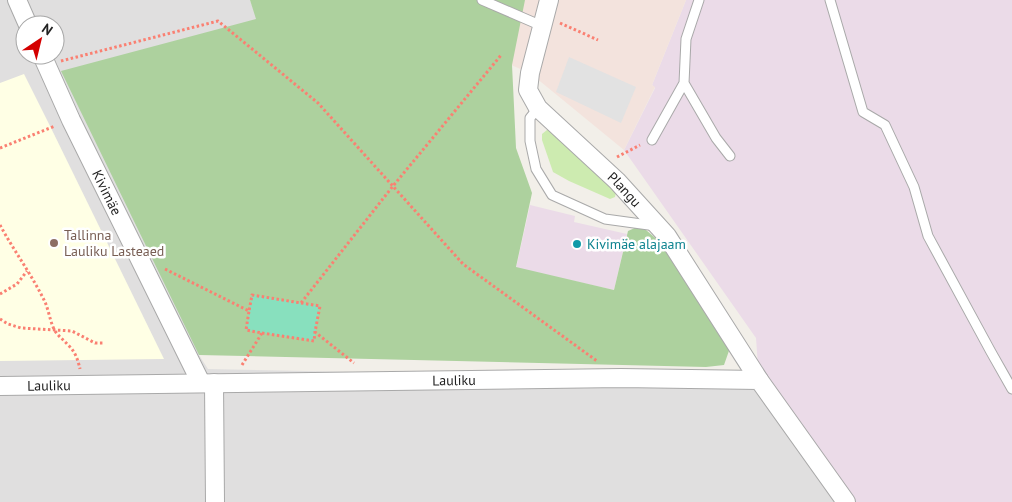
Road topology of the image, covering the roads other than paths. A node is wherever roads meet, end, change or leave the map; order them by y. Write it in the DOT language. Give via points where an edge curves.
graph roads {
  1 [pos="17,0"];
  2 [pos="482,0"];
  3 [pos="699,0"];
  4 [pos="830,0"];
  5 [pos="545,14"];
  6 [pos="24,15"];
  7 [pos="46,65"];
  8 [pos="684,83"];
  9 [pos="538,108"];
  10 [pos="652,140"];
  11 [pos="730,156"];
  12 [pos="659,227"];
  13 [pos="759,380"];
  14 [pos="215,383"];
  15 [pos="0,386"];
  16 [pos="1012,388"];
  17 [pos="215,502"];
  18 [pos="846,502"];
  1 -- 6 [label="street"];
  2 -- 5 [label="lane"];
  3 -- 8 [label="lane" via="686,39"];
  4 -- 16 [label="lane" via="863,112 885,125 914,187 928,236"];
  5 -- 9 [label="street, Plangu" via="528,90"];
  7 -- 14 [label="street, Kivimäe" via="71,120"];
  8 -- 10 [label="lane"];
  8 -- 11 [label="lane"];
  9 -- 12 [label="street, Plangu" via="617,181"];
  9 -- 12 [label="lane" via="530,118 530,141 536,168 552,196 605,219"];
  12 -- 13 [label="street, Plangu"];
  13 -- 14 [label="street, Lauliku" via="621,378"];
  13 -- 18 [label="street"];
  14 -- 15 [label="street, Lauliku"];
  14 -- 17 [label="street, Kivimäe"];
}
